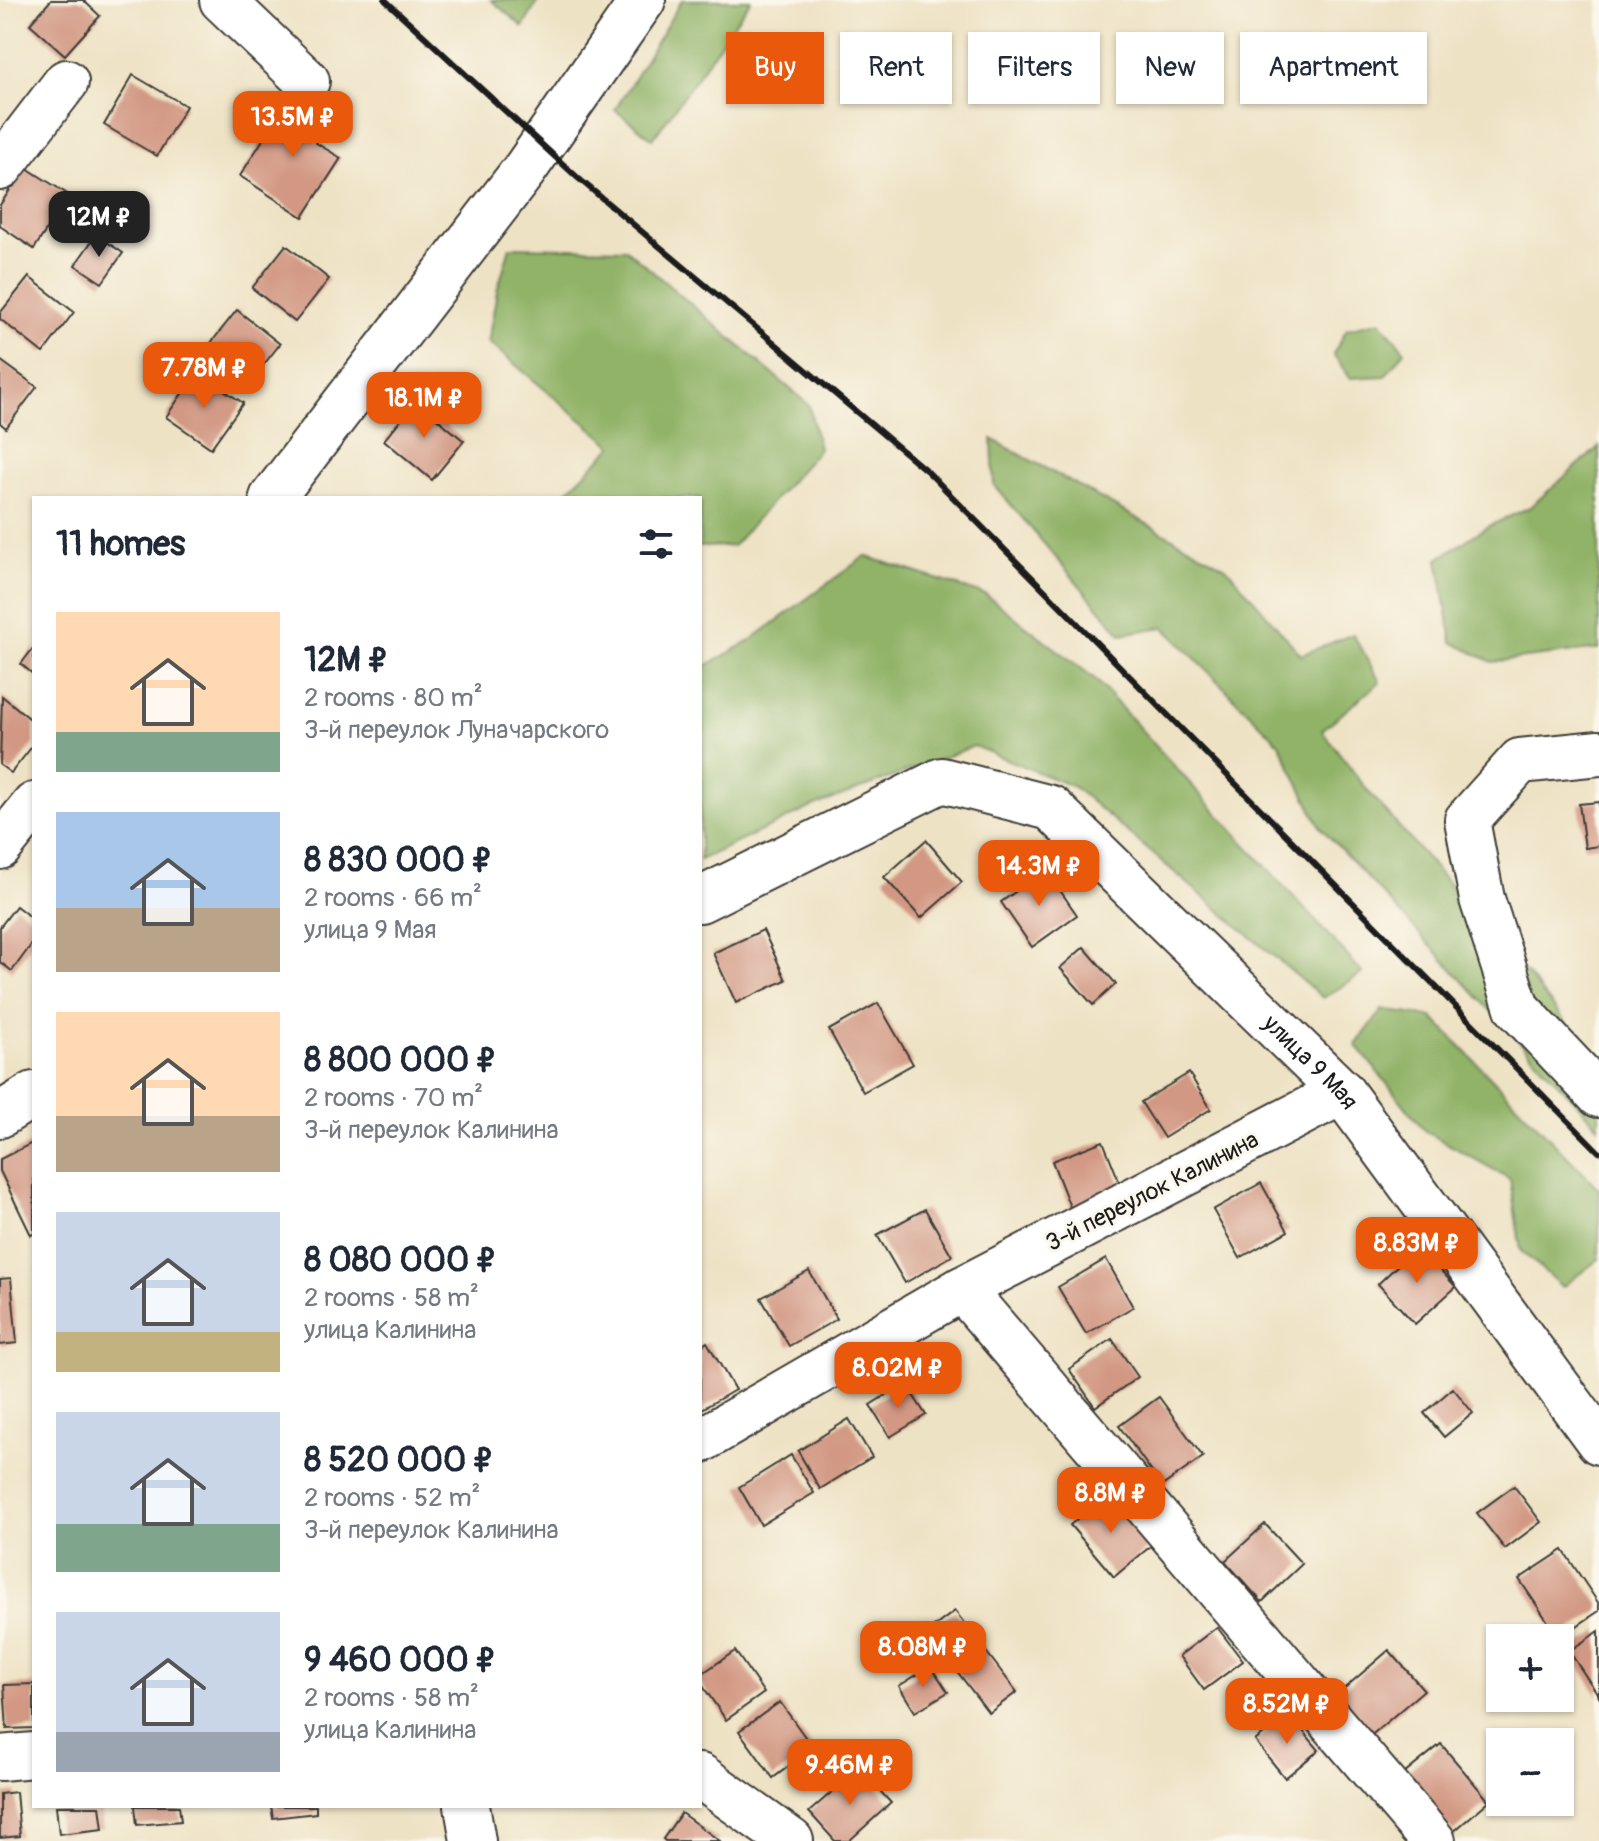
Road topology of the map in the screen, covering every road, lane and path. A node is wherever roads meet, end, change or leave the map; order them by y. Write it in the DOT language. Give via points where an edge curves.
graph roads {
  1 [pos="222,0"];
  2 [pos="643,0"];
  3 [pos="307,81"];
  4 [pos="66,82"];
  5 [pos="0,168"];
  6 [pos="274,496"];
  7 [pos="1599,753"];
  8 [pos="32,807"];
  9 [pos="0,847"];
  10 [pos="702,899"];
  11 [pos="1342,1092"];
  12 [pos="32,1095"];
  13 [pos="1599,1095"];
  14 [pos="0,1115"];
  15 [pos="962,1289"];
  16 [pos="702,1440"];
  17 [pos="1599,1442"];
  18 [pos="32,1755"];
  19 [pos="0,1758"];
  20 [pos="702,1777"];
  21 [pos="467,1808"];
  22 [pos="473,1841"];
  23 [pos="791,1841"];
  24 [pos="1433,1841"];
  1 -- 3 [label="street"];
  2 -- 6 [label="street" via="525,169"];
  4 -- 5 [label="street"];
  7 -- 13 [label="street" via="1520,761 1467,820 1482,899 1517,1008"];
  8 -- 9 [label="street"];
  10 -- 11 [label="street, улица 9 Мая" via="942,780 1051,808"];
  11 -- 15 [label="street, 3-й переулок Калинина"];
  11 -- 17 [label="street, улица 9 Мая"];
  12 -- 14 [label="street"];
  15 -- 16 [label="street, 3-й переулок Калинина"];
  15 -- 24 [label="street"];
  18 -- 19 [label="street"];
  20 -- 23 [label="street"];
  21 -- 22 [label="street"];
}
